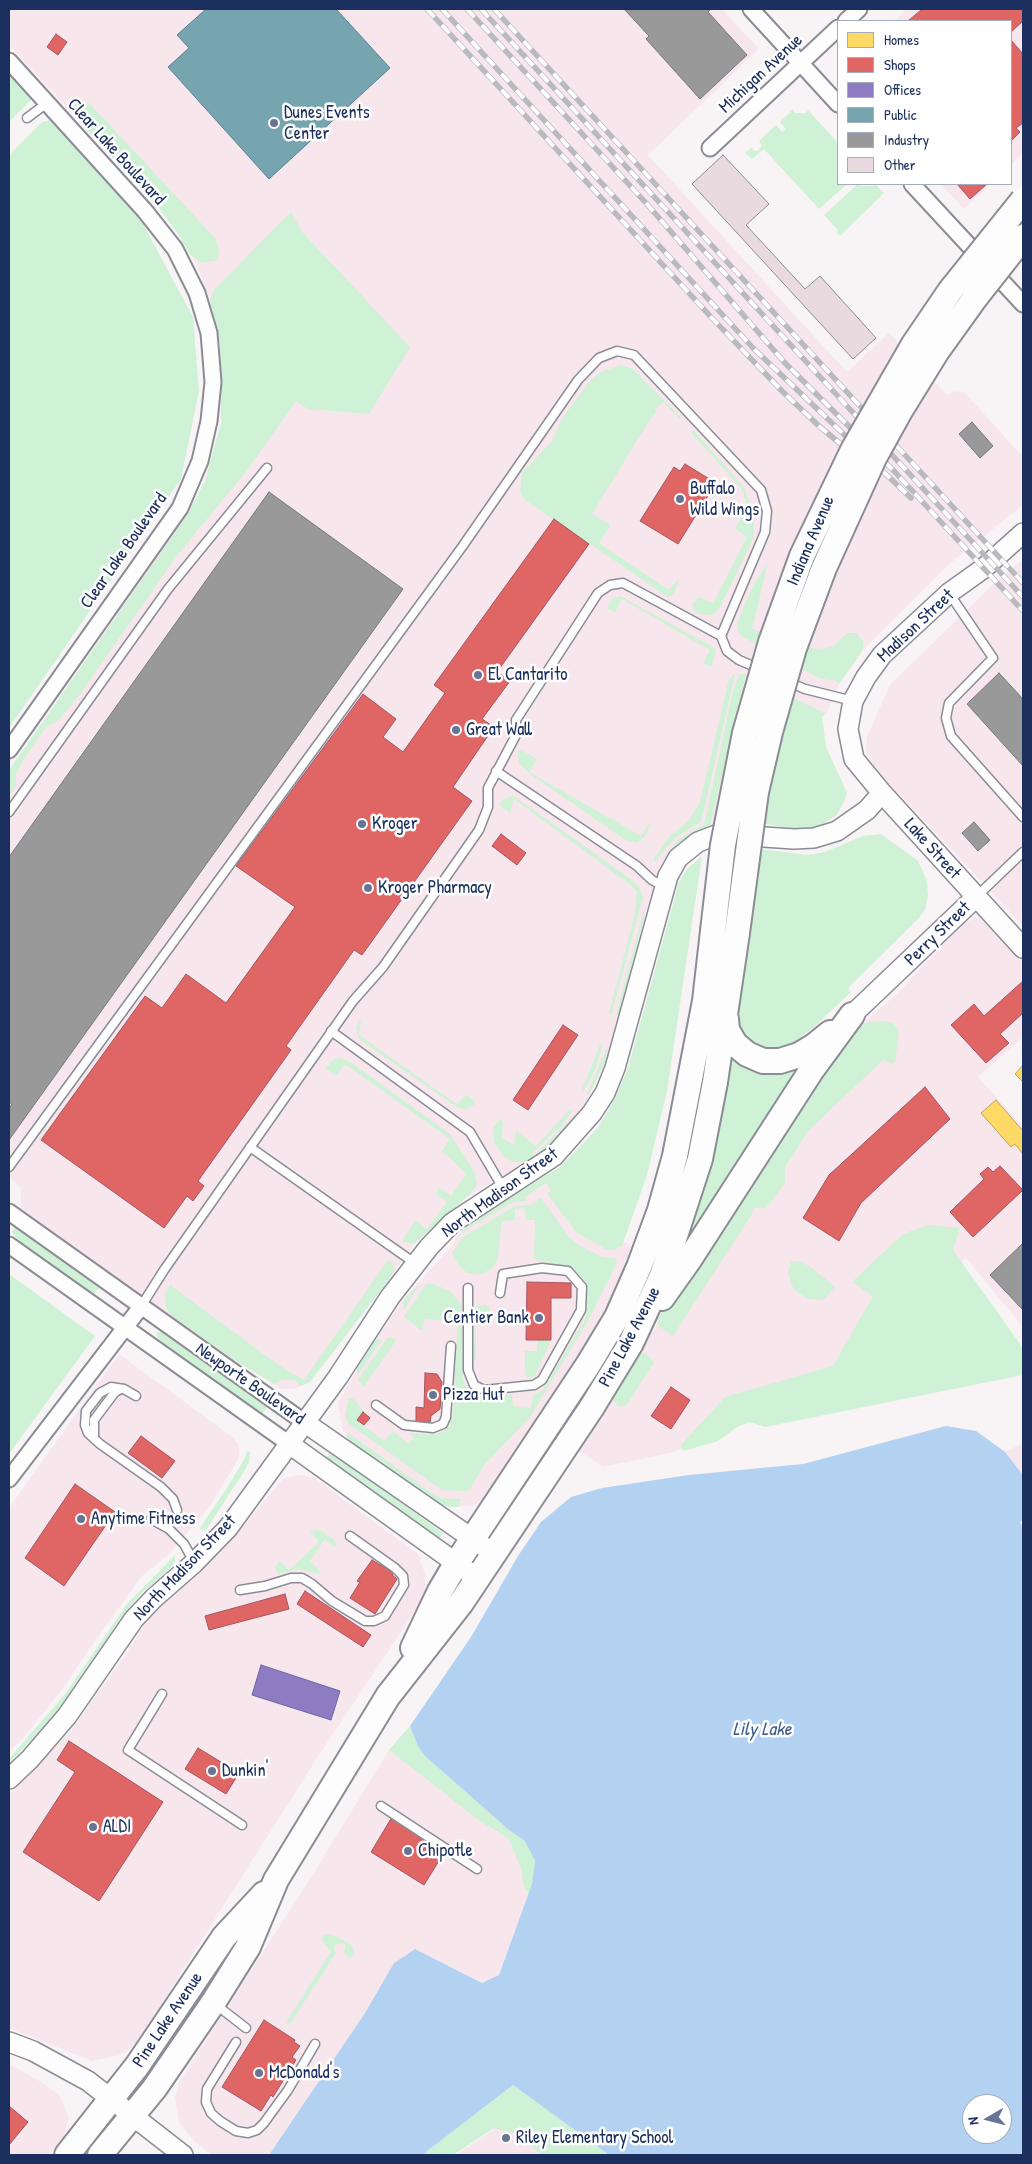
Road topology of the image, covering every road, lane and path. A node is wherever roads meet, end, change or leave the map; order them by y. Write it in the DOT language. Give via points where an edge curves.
graph roads {
  1 [pos="751,9"];
  2 [pos="860,9"];
  3 [pos="847,20"];
  4 [pos="837,29"];
  5 [pos="9,61"];
  6 [pos="799,63"];
  7 [pos="47,103"];
  8 [pos="837,103"];
  9 [pos="27,118"];
  10 [pos="710,148"];
  11 [pos="913,185"];
  12 [pos="1023,200"];
  13 [pos="1023,237"];
  14 [pos="1023,304"];
  15 [pos="267,468"];
  16 [pos="1023,533"];
  17 [pos="948,594"];
  18 [pos="721,636"];
  19 [pos="772,674"];
  20 [pos="780,678"];
  21 [pos="853,701"];
  22 [pos="9,750"];
  23 [pos="496,771"];
  24 [pos="882,793"];
  25 [pos="9,812"];
  26 [pos="1023,817"];
  27 [pos="1023,852"];
  28 [pos="665,888"];
  29 [pos="976,898"];
  30 [pos="713,931"];
  31 [pos="737,933"];
  32 [pos="1023,948"];
  33 [pos="852,1015"];
  34 [pos="726,1019"];
  35 [pos="331,1031"];
  36 [pos="250,1147"];
  37 [pos="9,1167"];
  38 [pos="504,1188"];
  39 [pos="9,1212"];
  40 [pos="9,1245"];
  41 [pos="416,1264"];
  42 [pos="468,1288"];
  43 [pos="500,1294"];
  44 [pos="140,1308"];
  45 [pos="125,1328"];
  46 [pos="630,1342"];
  47 [pos="451,1346"];
  48 [pos="121,1388"];
  49 [pos="136,1396"];
  50 [pos="376,1405"];
  51 [pos="304,1422"];
  52 [pos="94,1438"];
  53 [pos="288,1443"];
  54 [pos="9,1480"];
  55 [pos="177,1510"];
  56 [pos="151,1519"];
  57 [pos="350,1536"];
  58 [pos="473,1539"];
  59 [pos="493,1553"];
  60 [pos="194,1564"];
  61 [pos="456,1564"];
  62 [pos="477,1578"];
  63 [pos="240,1590"];
  64 [pos="396,1686"];
  65 [pos="162,1694"];
  66 [pos="9,1779"];
  67 [pos="380,1806"];
  68 [pos="242,1826"];
  69 [pos="477,1869"];
  70 [pos="271,1888"];
  71 [pos="213,2002"];
  72 [pos="246,2028"];
  73 [pos="9,2042"];
  74 [pos="236,2042"];
  75 [pos="316,2044"];
  76 [pos="110,2098"];
  77 [pos="133,2115"];
  78 [pos="67,2155"];
  79 [pos="100,2155"];
  80 [pos="183,2155"];
  1 -- 6 [label="street"];
  2 -- 3 [label="street"];
  4 -- 6 [label="street, Michigan Avenue"];
  5 -- 7 [label="street, Clear Lake Boulevard"];
  6 -- 8 [label="street"];
  6 -- 10 [label="street, Michigan Avenue"];
  7 -- 9 [label="lane"];
  7 -- 22 [label="street, Clear Lake Boulevard" via="175,249 197,292 208,333 213,382 200,460 180,508"];
  11 -- 14 [label="street"];
  12 -- 30 [label="main road, Indiana Avenue, bridge" via="950,291 914,344 853,450 802,556 771,642 745,734 724,845"];
  13 -- 31 [label="main road, Indiana Avenue, bridge" via="953,328 905,403 874,458 824,568 794,648 770,732 756,792"];
  15 -- 25 [label="lane" via="168,589"];
  16 -- 17 [label="street, Madison Street" via="984,568"];
  17 -- 21 [label="street, Madison Street" via="882,655"];
  17 -- 26 [label="lane" via="993,658 949,704 946,718 951,736"];
  18 -- 19 [label="lane" via="727,651 739,660"];
  18 -- 23 [label="lane" via="623,584 610,585 598,593 585,611 528,699 516,720 516,735"];
  18 -- 37 [label="lane" via="766,532 767,511 761,490 634,355 617,351 599,358 578,380 462,548"];
  20 -- 21 [label="lane" via="805,689"];
  21 -- 24 [label="street, Madison Street" via="848,729 854,759"];
  23 -- 28 [label="lane"];
  23 -- 35 [label="lane" via="488,788 488,807 479,830 383,967 352,1001"];
  24 -- 28 [label="street, North Madison Street" via="853,821 837,831 814,838 719,834 708,837 678,858"];
  24 -- 29 [label="street, Lake Street"];
  27 -- 29 [label="lane, Perry Street"];
  28 -- 38 [label="street, North Madison Street" via="625,1039 605,1093 554,1156"];
  29 -- 32 [label="street, Lake Street"];
  29 -- 33 [label="street, Perry Street"];
  30 -- 58 [label="main road, Pine Lake Avenue" via="705,1001 675,1156 639,1267 617,1316 588,1365"];
  31 -- 34 [label="main road, Pine Lake Avenue"];
  33 -- 34 [label="main road" via="814,1046 780,1061 763,1061 747,1054 735,1044 727,1030"];
  33 -- 46 [label="main road" via="811,1070 689,1260"];
  34 -- 46 [label="main road, Pine Lake Avenue" via="700,1159 662,1276"];
  35 -- 36 [label="lane"];
  35 -- 38 [label="lane" via="470,1132"];
  36 -- 41 [label="lane"];
  36 -- 44 [label="lane"];
  38 -- 41 [label="street, North Madison Street" via="452,1224"];
  39 -- 44 [label="street, Newporte Boulevard"];
  40 -- 45 [label="street, Newporte Boulevard"];
  41 -- 51 [label="street, North Madison Street"];
  42 -- 43 [label="lane" via="468,1370 474,1385 484,1390 534,1385 542,1380 581,1310 582,1288 568,1271 542,1268 503,1274"];
  44 -- 45 [label="street"];
  44 -- 51 [label="street, Newporte Boulevard"];
  45 -- 53 [label="street, Newporte Boulevard"];
  45 -- 54 [label="street"];
  46 -- 59 [label="main road, Pine Lake Avenue" via="592,1408"];
  47 -- 50 [label="lane" via="443,1424 432,1428 404,1425"];
  48 -- 49 [label="lane"];
  48 -- 52 [label="lane" via="94,1420"];
  48 -- 52 [label="lane" via="111,1387 100,1393 86,1411 85,1425"];
  51 -- 53 [label="street, North Madison Street"];
  51 -- 58 [label="street, Newporte Boulevard"];
  52 -- 55 [label="lane" via="161,1487"];
  53 -- 60 [label="street, North Madison Street" via="228,1528"];
  53 -- 61 [label="street, Newporte Boulevard"];
  56 -- 60 [label="lane" via="169,1529 184,1544"];
  57 -- 63 [label="lane" via="403,1576 404,1585 400,1593 385,1616 374,1622 365,1621 332,1601 302,1578"];
  58 -- 59 [label="street, Newporte Boulevard"];
  58 -- 61 [label="main road, Pine Lake Avenue"];
  59 -- 62 [label="main road, Pine Lake Avenue"];
  60 -- 66 [label="street, North Madison Street" via="134,1619 67,1716"];
  61 -- 62 [label="street, Newporte Boulevard"];
  61 -- 64 [label="main road, Pine Lake Avenue"];
  62 -- 64 [label="main road, Pine Lake Avenue"];
  64 -- 70 [label="main road, Pine Lake Avenue"];
  65 -- 68 [label="lane" via="128,1750"];
  67 -- 69 [label="lane"];
  70 -- 71 [label="main road, Pine Lake Avenue" via="248,1947"];
  70 -- 76 [label="main road, Pine Lake Avenue" via="224,1937 137,2066"];
  71 -- 72 [label="lane"];
  71 -- 77 [label="main road, Pine Lake Avenue"];
  73 -- 76 [label="street" via="82,2077"];
  74 -- 75 [label="lane" via="207,2089 206,2102 220,2121 236,2131 248,2133 264,2123"];
  76 -- 77 [label="street"];
  76 -- 78 [label="main road, Pine Lake Avenue"];
  77 -- 79 [label="main road, Pine Lake Avenue"];
  77 -- 80 [label="street"];
}
